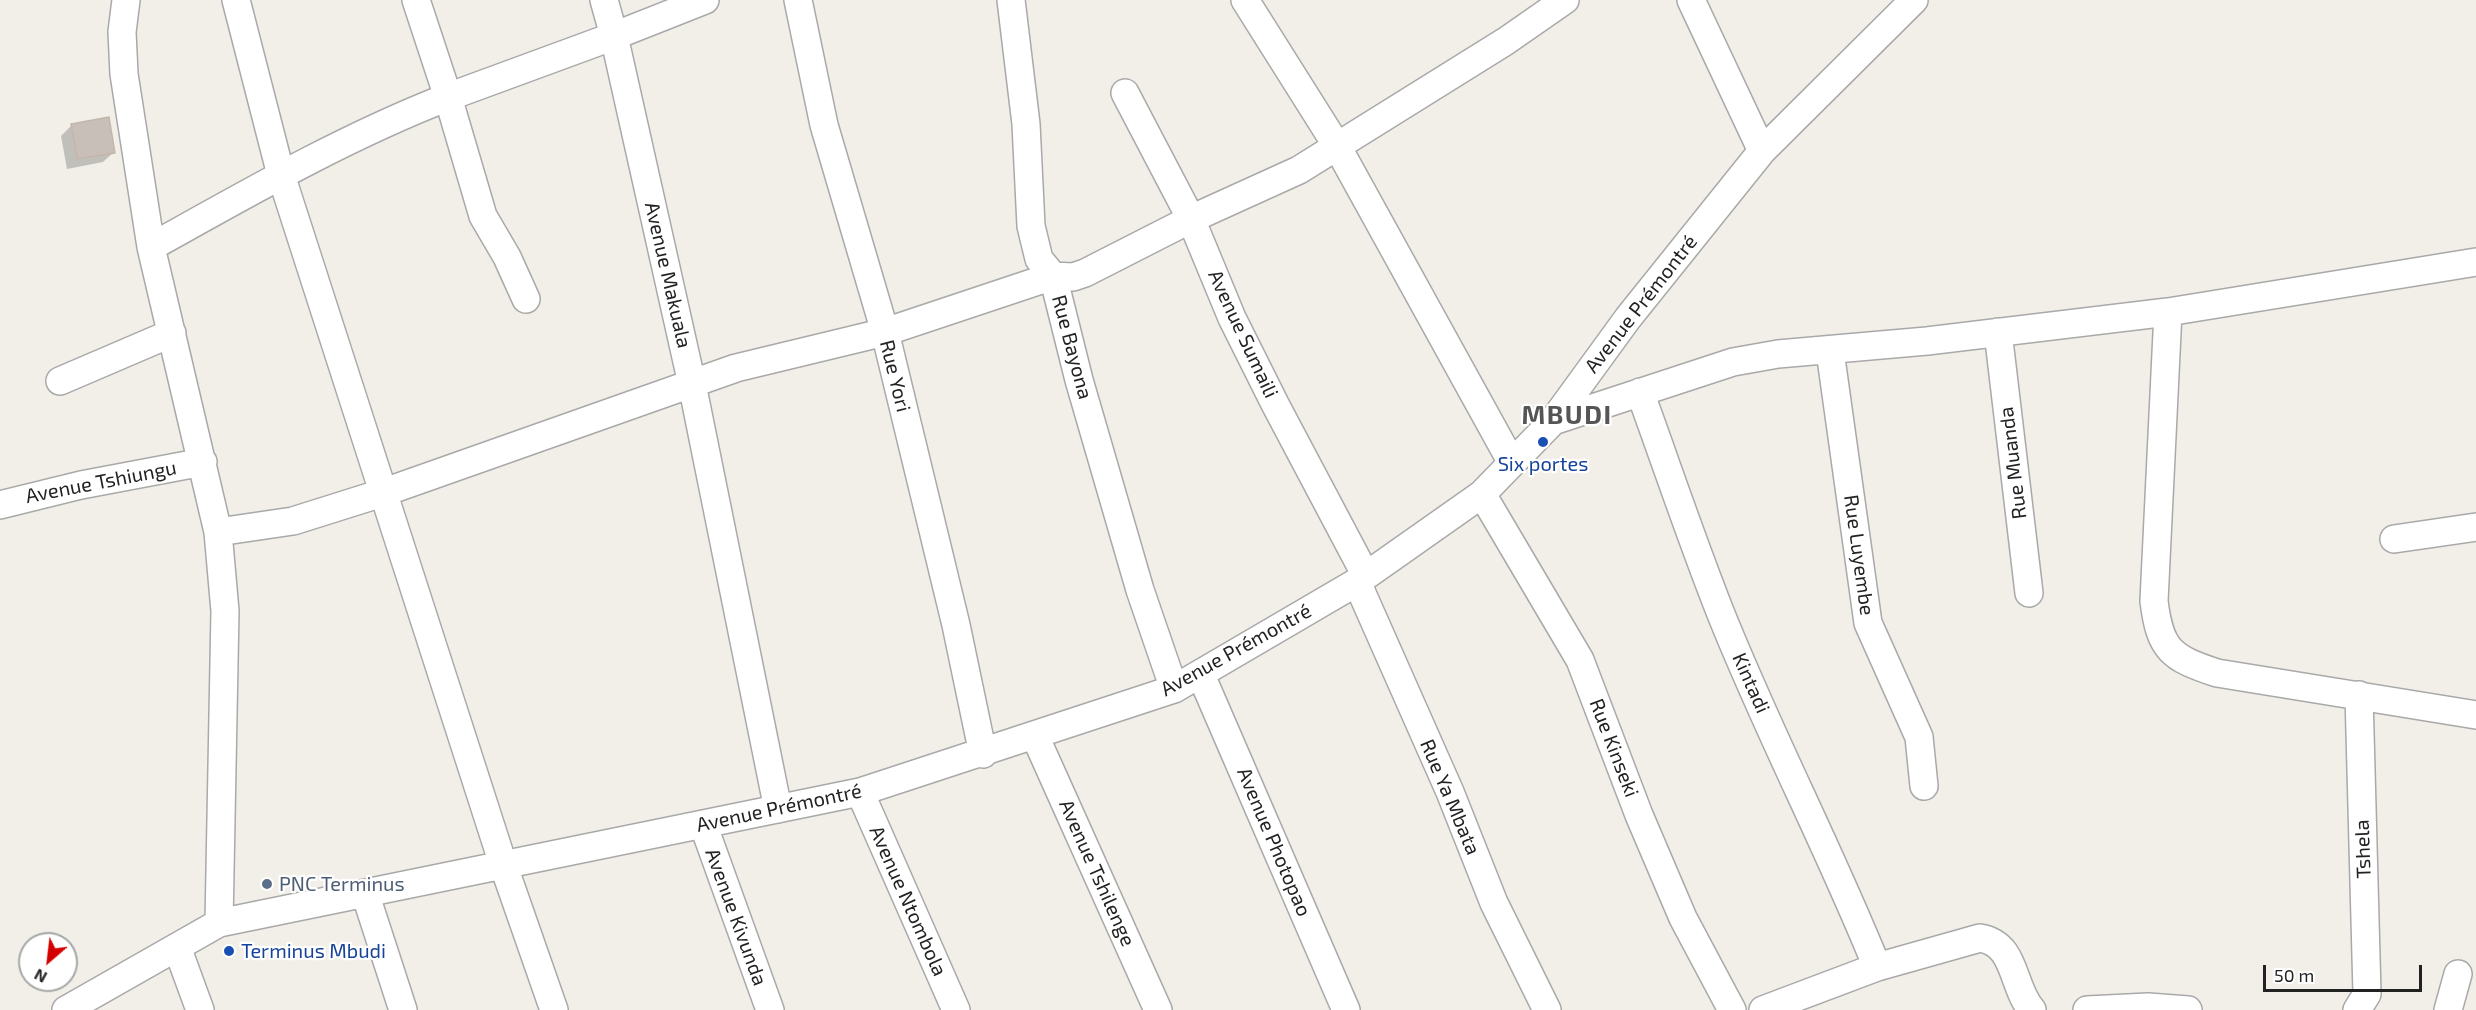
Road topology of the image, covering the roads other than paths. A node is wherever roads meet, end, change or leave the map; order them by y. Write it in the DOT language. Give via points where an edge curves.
graph roads {
  1 [pos="126,0"];
  2 [pos="236,0"];
  3 [pos="416,0"];
  4 [pos="604,0"];
  5 [pos="705,0"];
  6 [pos="798,0"];
  7 [pos="1011,0"];
  8 [pos="1245,0"];
  9 [pos="1565,0"];
  10 [pos="1691,0"];
  11 [pos="1914,0"];
  12 [pos="614,36"];
  13 [pos="1125,93"];
  14 [pos="448,98"];
  15 [pos="1337,146"];
  16 [pos="1762,151"];
  17 [pos="281,175"];
  18 [pos="1191,219"];
  19 [pos="151,247"];
  20 [pos="2476,262"];
  21 [pos="1053,276"];
  22 [pos="526,299"];
  23 [pos="2168,312"];
  24 [pos="885,332"];
  25 [pos="1998,332"];
  26 [pos="172,333"];
  27 [pos="1830,351"];
  28 [pos="60,381"];
  29 [pos="693,384"];
  30 [pos="1640,392"];
  31 [pos="1553,421"];
  32 [pos="202,462"];
  33 [pos="1512,463"];
  34 [pos="382,493"];
  35 [pos="1482,494"];
  36 [pos="0,505"];
  37 [pos="2476,527"];
  38 [pos="218,532"];
  39 [pos="2394,539"];
  40 [pos="1361,578"];
  41 [pos="2029,594"];
  42 [pos="1201,675"];
  43 [pos="1174,689"];
  44 [pos="2359,695"];
  45 [pos="2476,715"];
  46 [pos="1035,736"];
  47 [pos="983,754"];
  48 [pos="1924,786"];
  49 [pos="860,792"];
  50 [pos="778,809"];
  51 [pos="702,824"];
  52 [pos="502,864"];
  53 [pos="365,893"];
  54 [pos="219,923"];
  55 [pos="177,947"];
  56 [pos="1877,967"];
  57 [pos="2458,974"];
  58 [pos="2361,1006"];
  59 [pos="1337,1007"];
  60 [pos="2093,1009"];
  61 [pos="66,1010"];
  62 [pos="200,1010"];
  63 [pos="403,1010"];
  64 [pos="554,1010"];
  65 [pos="770,1010"];
  66 [pos="956,1010"];
  67 [pos="1158,1010"];
  68 [pos="1547,1010"];
  69 [pos="1732,1010"];
  70 [pos="1763,1010"];
  71 [pos="2032,1010"];
  72 [pos="2188,1010"];
  73 [pos="2448,1010"];
  1 -- 19 [label="street" via="122,32 124,74"];
  2 -- 17 [label="street"];
  3 -- 14 [label="street"];
  4 -- 12 [label="street, Avenue Makuala"];
  5 -- 12 [label="street"];
  6 -- 24 [label="street, Rue Yori" via="824,125"];
  7 -- 21 [label="street, Rue Bayona" via="1026,124 1031,226 1039,259"];
  8 -- 15 [label="street"];
  9 -- 15 [label="street"];
  10 -- 16 [label="street"];
  11 -- 16 [label="street, Avenue Prémontré"];
  12 -- 14 [label="street"];
  12 -- 29 [label="street, Avenue Makuala"];
  13 -- 18 [label="street, Avenue Sumaili"];
  14 -- 17 [label="street"];
  14 -- 22 [label="street" via="483,216"];
  15 -- 18 [label="street" via="1262,189"];
  15 -- 33 [label="street"];
  16 -- 31 [label="street, Avenue Prémontré" via="1628,318"];
  17 -- 19 [label="street"];
  17 -- 34 [label="street"];
  18 -- 21 [label="street" via="1085,273"];
  18 -- 40 [label="street, Avenue Sumaili" via="1232,318"];
  19 -- 26 [label="street"];
  20 -- 23 [label="street"];
  21 -- 24 [label="street"];
  21 -- 43 [label="street, Rue Bayona" via="1140,590"];
  23 -- 25 [label="street"];
  23 -- 44 [label="street" via="2154,601 2158,631 2172,653 2217,673"];
  24 -- 29 [label="street" via="736,368"];
  24 -- 47 [label="street, Rue Yori"];
  25 -- 27 [label="street"];
  25 -- 41 [label="street, Rue Muanda"];
  26 -- 28 [label="street"];
  26 -- 32 [label="street"];
  27 -- 30 [label="street" via="1733,362"];
  27 -- 48 [label="street, Rue Luyembe" via="1868,623 1919,737"];
  29 -- 34 [label="street"];
  29 -- 50 [label="street, Avenue Makuala"];
  30 -- 31 [label="street"];
  30 -- 56 [label="street, Kintadi" via="1721,614"];
  31 -- 33 [label="street, Avenue Prémontré"];
  32 -- 36 [label="street, Avenue Tshiungu"];
  32 -- 38 [label="street"];
  33 -- 35 [label="street, Avenue Prémontré"];
  34 -- 38 [label="street" via="293,521"];
  34 -- 52 [label="street"];
  35 -- 40 [label="street, Avenue Prémontré"];
  35 -- 69 [label="street, Rue Kinseki" via="1580,660 1679,908"];
  37 -- 39 [label="street"];
  38 -- 54 [label="street" via="225,611"];
  40 -- 42 [label="street, Avenue Prémontré"];
  40 -- 68 [label="street, Rue Ya Mbata" via="1494,903"];
  42 -- 43 [label="street, Avenue Prémontré"];
  42 -- 59 [label="street, Avenue Photopao"];
  43 -- 46 [label="street, Avenue Prémontré"];
  44 -- 45 [label="street"];
  44 -- 58 [label="street, Tshela" via="2367,994"];
  46 -- 47 [label="street, Avenue Prémontré"];
  46 -- 67 [label="street, Avenue Tshilenge"];
  47 -- 49 [label="street, Avenue Prémontré"];
  49 -- 50 [label="street, Avenue Prémontré"];
  49 -- 66 [label="street, Avenue Ntombola"];
  50 -- 51 [label="street, Avenue Prémontré"];
  51 -- 52 [label="street, Avenue Prémontré"];
  51 -- 65 [label="street, Avenue Kivunda"];
  52 -- 53 [label="street, Avenue Prémontré"];
  52 -- 64 [label="street"];
  53 -- 54 [label="street, Avenue Prémontré"];
  53 -- 63 [label="street"];
  54 -- 55 [label="street, Avenue Prémontré"];
  55 -- 61 [label="street, Avenue Prémontré"];
  55 -- 62 [label="street"];
  56 -- 70 [label="street"];
  56 -- 71 [label="street" via="1987,939 2005,950"];
  57 -- 73 [label="street"];
  60 -- 72 [label="street"];
}
